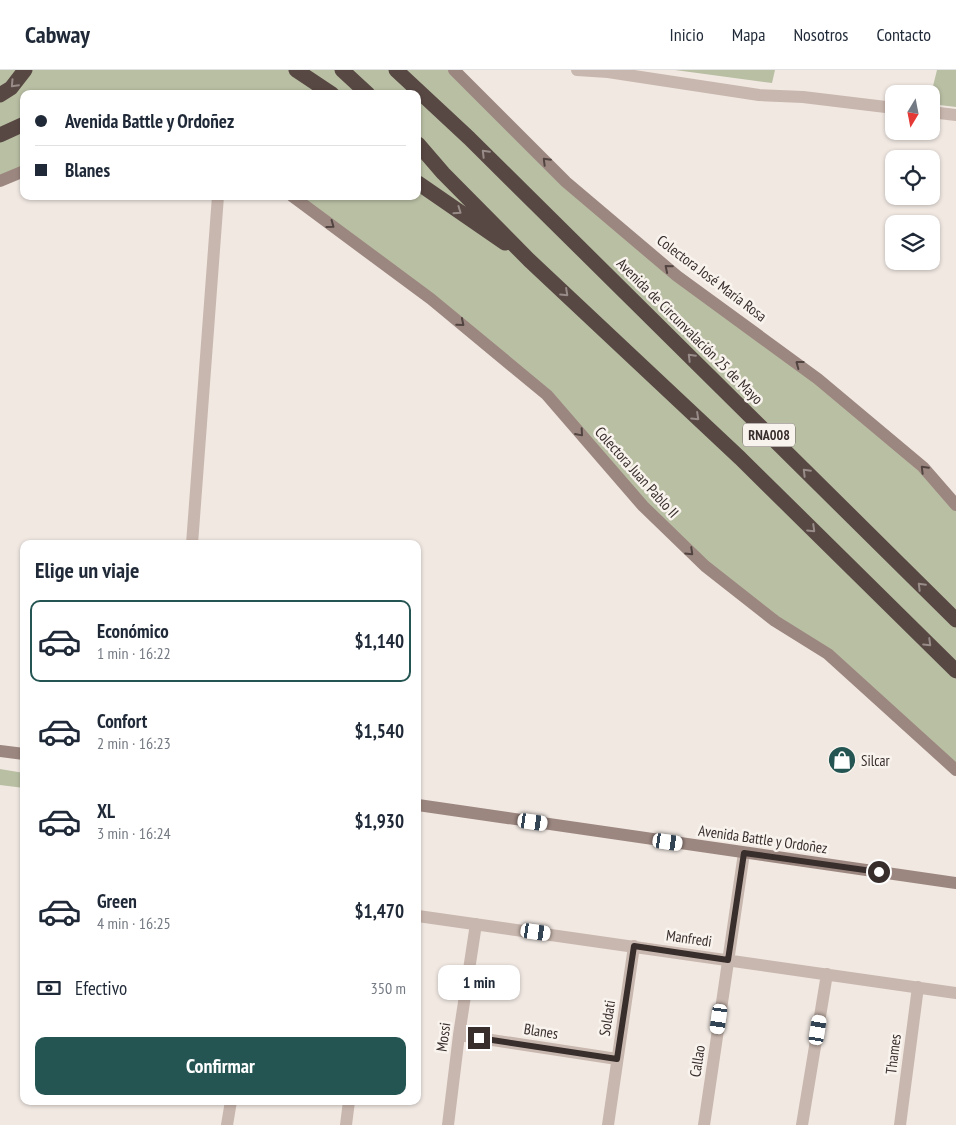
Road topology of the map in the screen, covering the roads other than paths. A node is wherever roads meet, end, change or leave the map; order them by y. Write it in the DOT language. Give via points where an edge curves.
graph roads {
  1 [pos="25,70"];
  2 [pos="296,70"];
  3 [pos="342,70"];
  4 [pos="396,70"];
  5 [pos="454,70"];
  6 [pos="577,70"];
  7 [pos="326,90"];
  8 [pos="364,90"];
  9 [pos="417,90"];
  10 [pos="421,93"];
  11 [pos="0,95"];
  12 [pos="885,107"];
  13 [pos="940,113"];
  14 [pos="956,115"];
  15 [pos="20,126"];
  16 [pos="0,135"];
  17 [pos="421,147"];
  18 [pos="421,156"];
  19 [pos="20,173"];
  20 [pos="443,173"];
  21 [pos="0,181"];
  22 [pos="421,185"];
  23 [pos="218,200"];
  24 [pos="297,200"];
  25 [pos="529,260"];
  26 [pos="956,505"];
  27 [pos="192,540"];
  28 [pos="956,620"];
  29 [pos="956,670"];
  30 [pos="0,751"];
  31 [pos="20,754"];
  32 [pos="956,770"];
  33 [pos="421,804"];
  34 [pos="744,853"];
  35 [pos="956,883"];
  36 [pos="421,916"];
  37 [pos="476,924"];
  38 [pos="634,946"];
  39 [pos="728,960"];
  40 [pos="826,974"];
  41 [pos="918,987"];
  42 [pos="956,992"];
  43 [pos="459,1035"];
  44 [pos="617,1059"];
  45 [pos="230,1105"];
  46 [pos="348,1105"];
  47 [pos="227,1125"];
  48 [pos="346,1125"];
  49 [pos="448,1125"];
  50 [pos="608,1125"];
  51 [pos="704,1125"];
  52 [pos="802,1125"];
  53 [pos="900,1125"];
  1 -- 11 [label="highway, one-way" via="11,88"];
  2 -- 7 [label="highway"];
  3 -- 8 [label="highway"];
  9 -- 4 [label="highway, Avenida de Circunvalación 25 de Mayo / RNA008, one-way"];
  26 -- 5 [label="main road, Colectora José María Rosa, one-way" via="923,467 818,378 678,276 566,182"];
  6 -- 12 [label="street" via="759,95"];
  28 -- 10 [label="highway, Avenida de Circunvalación 25 de Mayo / RNA008, one-way"];
  13 -- 14 [label="street"];
  15 -- 16 [label="highway"];
  17 -- 20 [label="highway, RNA008"];
  18 -- 20 [label="highway"];
  19 -- 21 [label="main road"];
  20 -- 25 [label="highway, RNA008"];
  22 -- 25 [label="highway, one-way"];
  23 -- 27 [label="street"];
  24 -- 32 [label="main road, Colectora Juan Pablo II, one-way" via="431,299 547,395 643,506 705,566 775,621 828,654"];
  25 -- 29 [label="highway, RNA008, one-way" via="740,458"];
  30 -- 31 [label="main road"];
  33 -- 34 [label="main road, Avenida Battle y Ordoñez"];
  34 -- 35 [label="main road, Avenida Battle y Ordoñez"];
  34 -- 39 [label="street, Callao"];
  36 -- 37 [label="street, Manfredi"];
  37 -- 38 [label="street, Manfredi"];
  37 -- 43 [label="street, Mossi"];
  38 -- 39 [label="street, Manfredi"];
  38 -- 44 [label="street, Soldati"];
  39 -- 40 [label="street, Manfredi"];
  39 -- 51 [label="street, Callao"];
  40 -- 41 [label="street, Manfredi"];
  40 -- 52 [label="street"];
  41 -- 42 [label="street, Manfredi"];
  41 -- 53 [label="street, Thames"];
  43 -- 44 [label="street, Blanes"];
  43 -- 49 [label="street, Mossi"];
  44 -- 50 [label="street, Soldati"];
  45 -- 47 [label="street"];
  46 -- 48 [label="street"];
}
